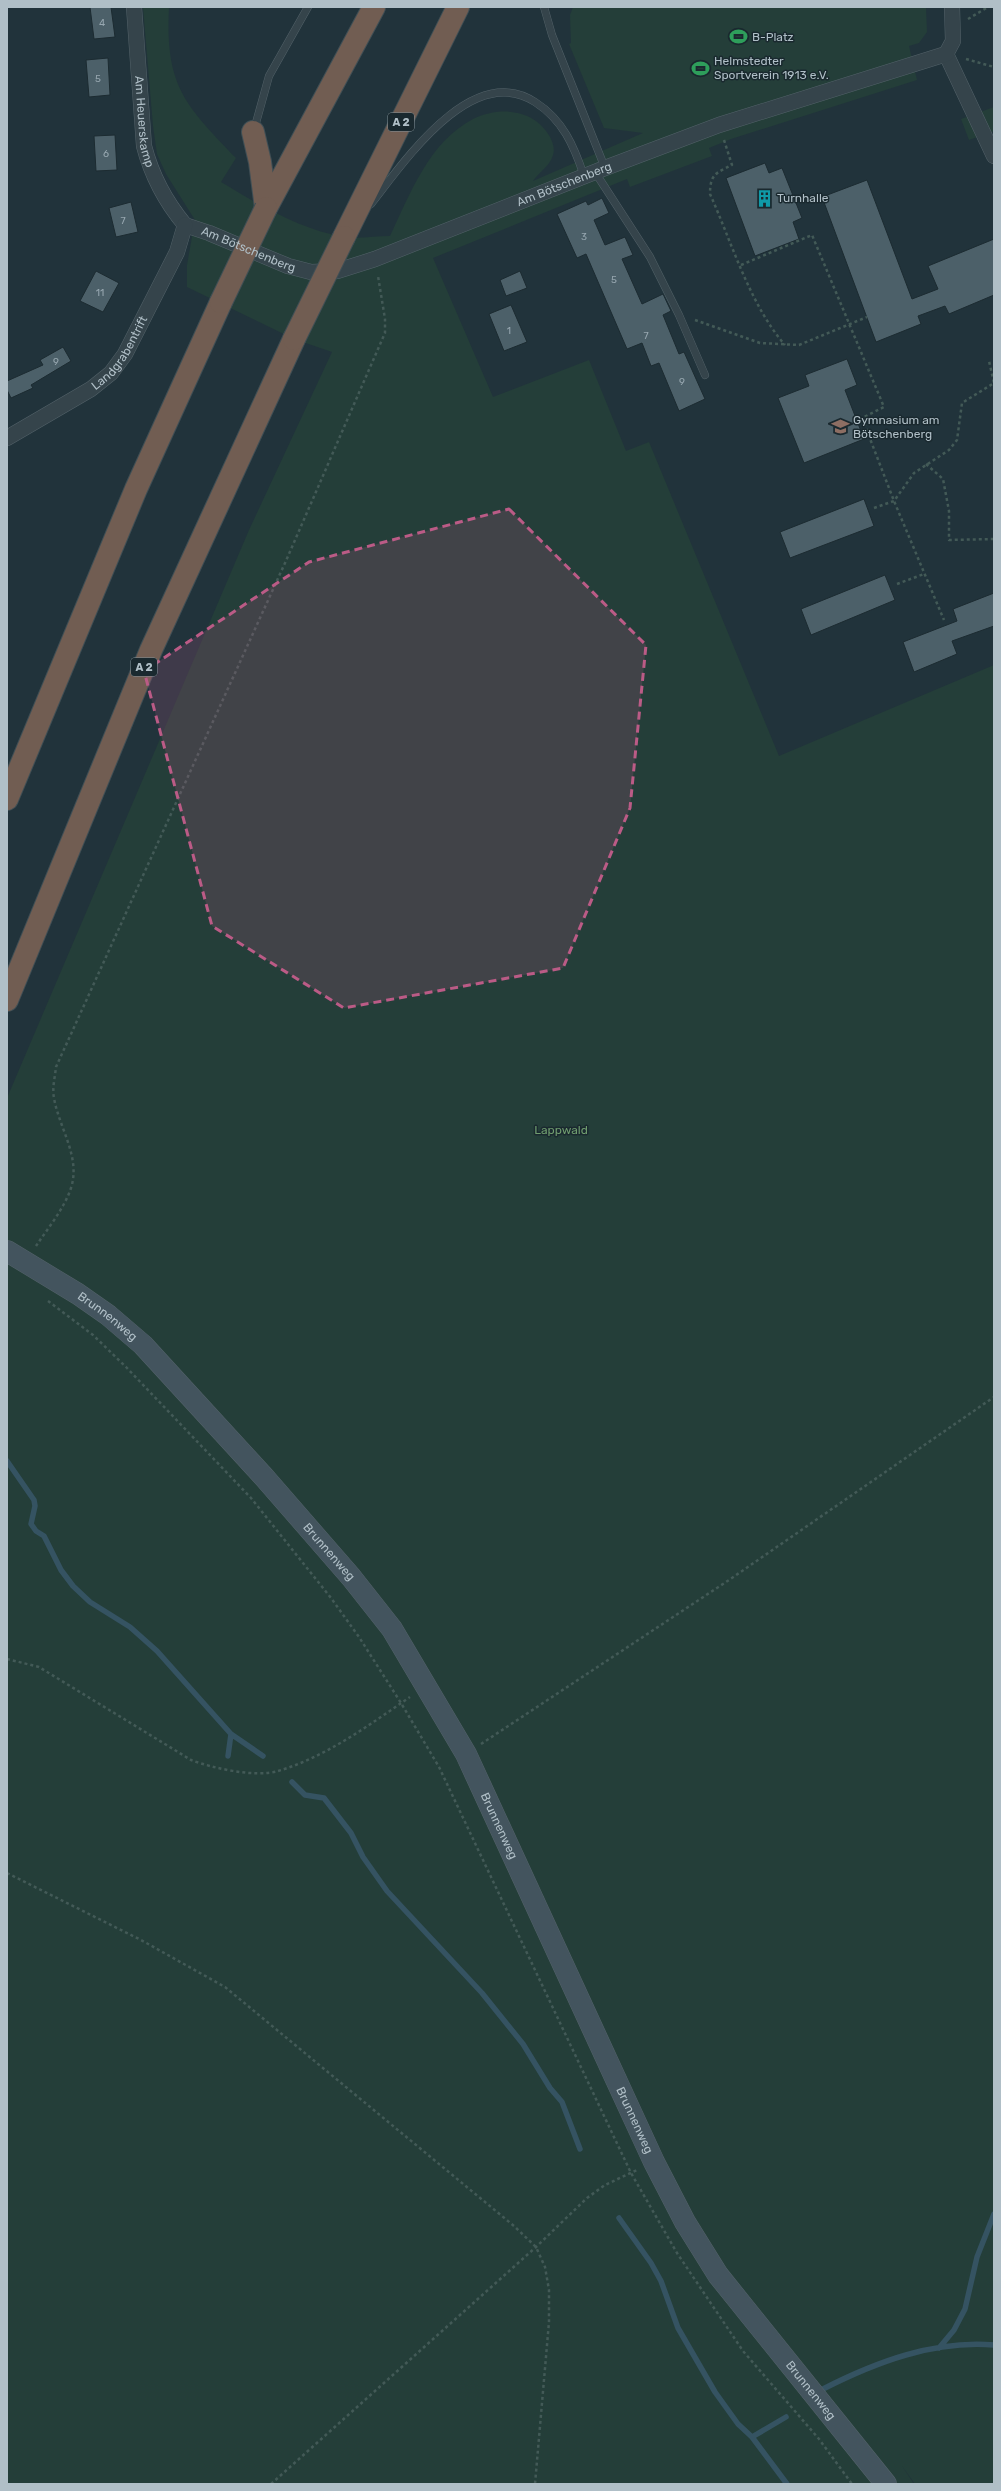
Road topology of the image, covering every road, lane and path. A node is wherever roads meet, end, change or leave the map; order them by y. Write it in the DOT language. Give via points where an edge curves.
graph roads {
  1 [pos="134,7"];
  2 [pos="308,7"];
  3 [pos="374,7"];
  4 [pos="458,7"];
  5 [pos="544,7"];
  6 [pos="952,7"];
  7 [pos="946,54"];
  8 [pos="994,67"];
  9 [pos="719,125"];
  10 [pos="253,132"];
  11 [pos="994,156"];
  12 [pos="595,172"];
  13 [pos="266,208"];
  14 [pos="185,226"];
  15 [pos="344,237"];
  16 [pos="375,260"];
  17 [pos="741,265"];
  18 [pos="679,315"];
  19 [pos="867,317"];
  20 [pos="848,325"];
  21 [pos="786,345"];
  22 [pos="988,361"];
  23 [pos="705,375"];
  24 [pos="994,383"];
  25 [pos="7,438"];
  26 [pos="926,464"];
  27 [pos="894,501"];
  28 [pos="874,508"];
  29 [pos="994,540"];
  30 [pos="924,574"];
  31 [pos="897,584"];
  32 [pos="944,620"];
  33 [pos="7,799"];
  34 [pos="7,1000"];
  35 [pos="7,1251"];
  36 [pos="26,1261"];
  37 [pos="44,1298"];
  38 [pos="994,1396"];
  39 [pos="7,1659"];
  40 [pos="427,1685"];
  41 [pos="402,1703"];
  42 [pos="466,1754"];
  43 [pos="7,1873"];
  44 [pos="536,2247"];
  45 [pos="271,2484"];
  46 [pos="535,2484"];
  47 [pos="886,2484"];
  1 -- 14 [label="street, Am Heuerskamp" via="144,146 160,190"];
  2 -- 10 [label="lane" via="269,76"];
  3 -- 13 [label="highway"];
  4 -- 15 [label="highway, A 2"];
  5 -- 12 [label="lane"];
  6 -- 7 [label="street" via="953,41"];
  7 -- 8 [label="path"];
  7 -- 9 [label="street, Am Bötschenberg"];
  7 -- 11 [label="street"];
  9 -- 12 [label="street, Am Bötschenberg"];
  9 -- 17 [label="path" via="732,166 714,174 710,183 710,194"];
  10 -- 13 [label="highway"];
  12 -- 15 [label="lane" via="576,151 562,125 548,111 528,98 508,92 487,95 464,105 441,123 416,148"];
  12 -- 16 [label="street, Am Bötschenberg"];
  12 -- 18 [label="lane" via="650,257"];
  13 -- 33 [label="highway, bridge" via="136,489"];
  14 -- 16 [label="street, Am Bötschenberg" via="209,233 288,266 311,272 337,271"];
  14 -- 25 [label="street, Landgrabentrift" via="177,252 125,354 111,373 91,389"];
  15 -- 34 [label="highway, A 2, bridge" via="294,339 151,650"];
  16 -- 36 [label="path" via="385,333 285,563 56,1068 54,1097 69,1145 73,1169 72,1187"];
  17 -- 20 [label="path" via="812,235"];
  17 -- 21 [label="path" via="758,307 769,326"];
  18 -- 21 [label="path" via="760,343"];
  18 -- 23 [label="lane"];
  19 -- 20 [label="path"];
  20 -- 21 [label="path" via="799,345"];
  20 -- 27 [label="path" via="884,407 862,418"];
  22 -- 24 [label="path"];
  24 -- 26 [label="path" via="962,403 957,440 949,450"];
  26 -- 27 [label="path" via="914,473"];
  26 -- 29 [label="path" via="943,479 949,510 949,540"];
  27 -- 28 [label="path"];
  27 -- 30 [label="path"];
  30 -- 31 [label="path"];
  30 -- 32 [label="path"];
  35 -- 36 [label="main road, Brunnenweg"];
  36 -- 40 [label="main road, Brunnenweg" via="108,1315 180,1384 351,1577 392,1629"];
  37 -- 41 [label="path" via="93,1335 251,1498 331,1598"];
  38 -- 42 [label="path" via="730,1580"];
  39 -- 41 [label="path" via="39,1667 191,1760 213,1768 244,1772 277,1772 314,1756 343,1742"];
  40 -- 41 [label="path"];
  40 -- 42 [label="main road, Brunnenweg"];
  41 -- 44 [label="path" via="439,1767 631,2172 605,2185 587,2198"];
  42 -- 47 [label="main road, Brunnenweg" via="654,2162 685,2222 718,2275"];
  43 -- 44 [label="path" via="141,1940 225,1987"];
  44 -- 45 [label="path"];
  44 -- 46 [label="path" via="544,2266 549,2290 549,2322"];
}
